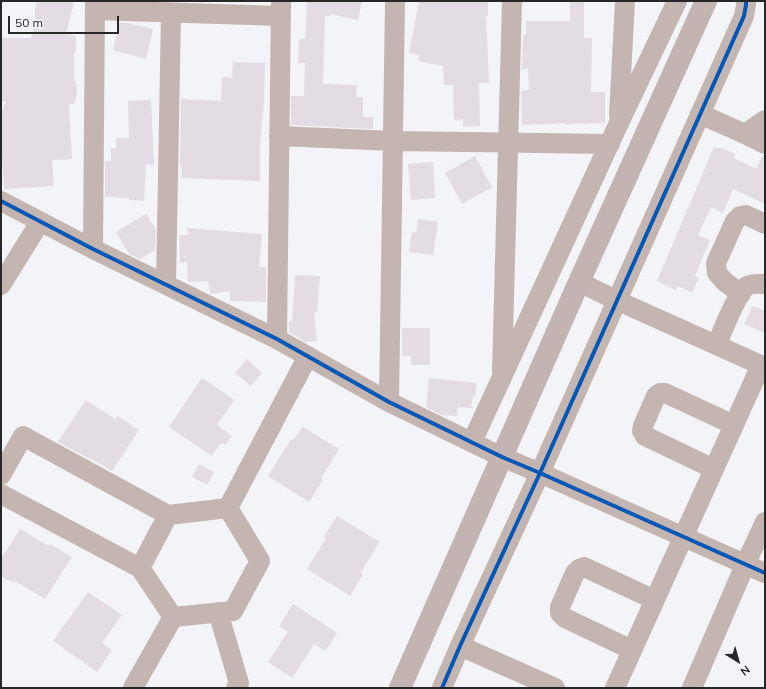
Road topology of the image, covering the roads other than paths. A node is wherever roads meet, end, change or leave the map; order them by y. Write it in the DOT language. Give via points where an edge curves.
graph roads {
  1 [pos="395,1"];
  2 [pos="512,1"];
  3 [pos="625,1"];
  4 [pos="677,1"];
  5 [pos="706,1"];
  6 [pos="746,1"];
  7 [pos="95,6"];
  8 [pos="209,8"];
  9 [pos="281,9"];
  10 [pos="171,13"];
  11 [pos="700,114"];
  12 [pos="765,120"];
  13 [pos="618,125"];
  14 [pos="745,134"];
  15 [pos="280,136"];
  16 [pos="393,141"];
  17 [pos="508,142"];
  18 [pos="610,144"];
  19 [pos="765,144"];
  20 [pos="1,201"];
  21 [pos="40,222"];
  22 [pos="765,224"];
  23 [pos="93,249"];
  24 [pos="4,278"];
  25 [pos="579,282"];
  26 [pos="166,284"];
  27 [pos="765,284"];
  28 [pos="741,294"];
  29 [pos="616,300"];
  30 [pos="277,339"];
  31 [pos="717,344"];
  32 [pos="308,356"];
  33 [pos="763,366"];
  34 [pos="501,379"];
  35 [pos="389,402"];
  36 [pos="734,425"];
  37 [pos="472,442"];
  38 [pos="502,457"];
  39 [pos="714,469"];
  40 [pos="540,472"];
  41 [pos="1,475"];
  42 [pos="1,494"];
  43 [pos="228,508"];
  44 [pos="168,516"];
  45 [pos="765,522"];
  46 [pos="684,537"];
  47 [pos="745,564"];
  48 [pos="140,568"];
  49 [pos="765,574"];
  50 [pos="655,600"];
  51 [pos="218,612"];
  52 [pos="173,617"];
  53 [pos="460,646"];
  54 [pos="632,650"];
  55 [pos="134,688"];
  56 [pos="236,688"];
  57 [pos="400,688"];
  58 [pos="442,688"];
  59 [pos="555,688"];
  60 [pos="615,688"];
  61 [pos="692,688"];
  1 -- 16 [label="street"];
  2 -- 17 [label="street"];
  3 -- 13 [label="street"];
  4 -- 13 [label="street"];
  5 -- 25 [label="main road"];
  6 -- 11 [label="street" via="744,16"];
  7 -- 10 [label="street"];
  7 -- 23 [label="street"];
  8 -- 9 [label="street"];
  8 -- 10 [label="street"];
  9 -- 15 [label="street"];
  10 -- 26 [label="street"];
  11 -- 14 [label="street"];
  11 -- 29 [label="street"];
  12 -- 14 [label="street"];
  13 -- 18 [label="street"];
  14 -- 19 [label="street"];
  15 -- 16 [label="street"];
  15 -- 30 [label="street"];
  16 -- 17 [label="street"];
  16 -- 35 [label="street"];
  17 -- 18 [label="street"];
  17 -- 34 [label="street"];
  18 -- 34 [label="street"];
  20 -- 21 [label="street"];
  21 -- 23 [label="street"];
  21 -- 24 [label="street"];
  22 -- 28 [label="street" via="746,215 740,216 735,221 716,263 717,273"];
  23 -- 26 [label="street"];
  25 -- 29 [label="street"];
  25 -- 38 [label="main road"];
  26 -- 30 [label="street"];
  27 -- 28 [label="street" via="746,286"];
  28 -- 31 [label="street"];
  29 -- 31 [label="street"];
  29 -- 40 [label="street"];
  30 -- 32 [label="street"];
  31 -- 33 [label="street"];
  32 -- 35 [label="street"];
  32 -- 43 [label="street"];
  33 -- 36 [label="street"];
  34 -- 37 [label="street"];
  35 -- 37 [label="street"];
  36 -- 39 [label="street"];
  36 -- 39 [label="street" via="666,393 660,393 656,396 642,426 645,436"];
  37 -- 38 [label="street"];
  38 -- 40 [label="street"];
  38 -- 57 [label="main road"];
  39 -- 46 [label="street"];
  40 -- 46 [label="street"];
  40 -- 53 [label="street"];
  41 -- 44 [label="street" via="22,436"];
  42 -- 48 [label="street"];
  43 -- 44 [label="street"];
  43 -- 51 [label="street" via="260,561 233,611"];
  44 -- 48 [label="street"];
  45 -- 47 [label="street"];
  46 -- 47 [label="street"];
  46 -- 50 [label="street"];
  47 -- 49 [label="street"];
  47 -- 61 [label="street"];
  48 -- 52 [label="street"];
  50 -- 54 [label="street"];
  50 -- 54 [label="street" via="584,567 575,573 560,606 560,613 565,618"];
  51 -- 52 [label="street"];
  51 -- 56 [label="street" via="239,683"];
  52 -- 55 [label="street"];
  53 -- 58 [label="street"];
  53 -- 59 [label="street"];
  54 -- 60 [label="street"];
}
